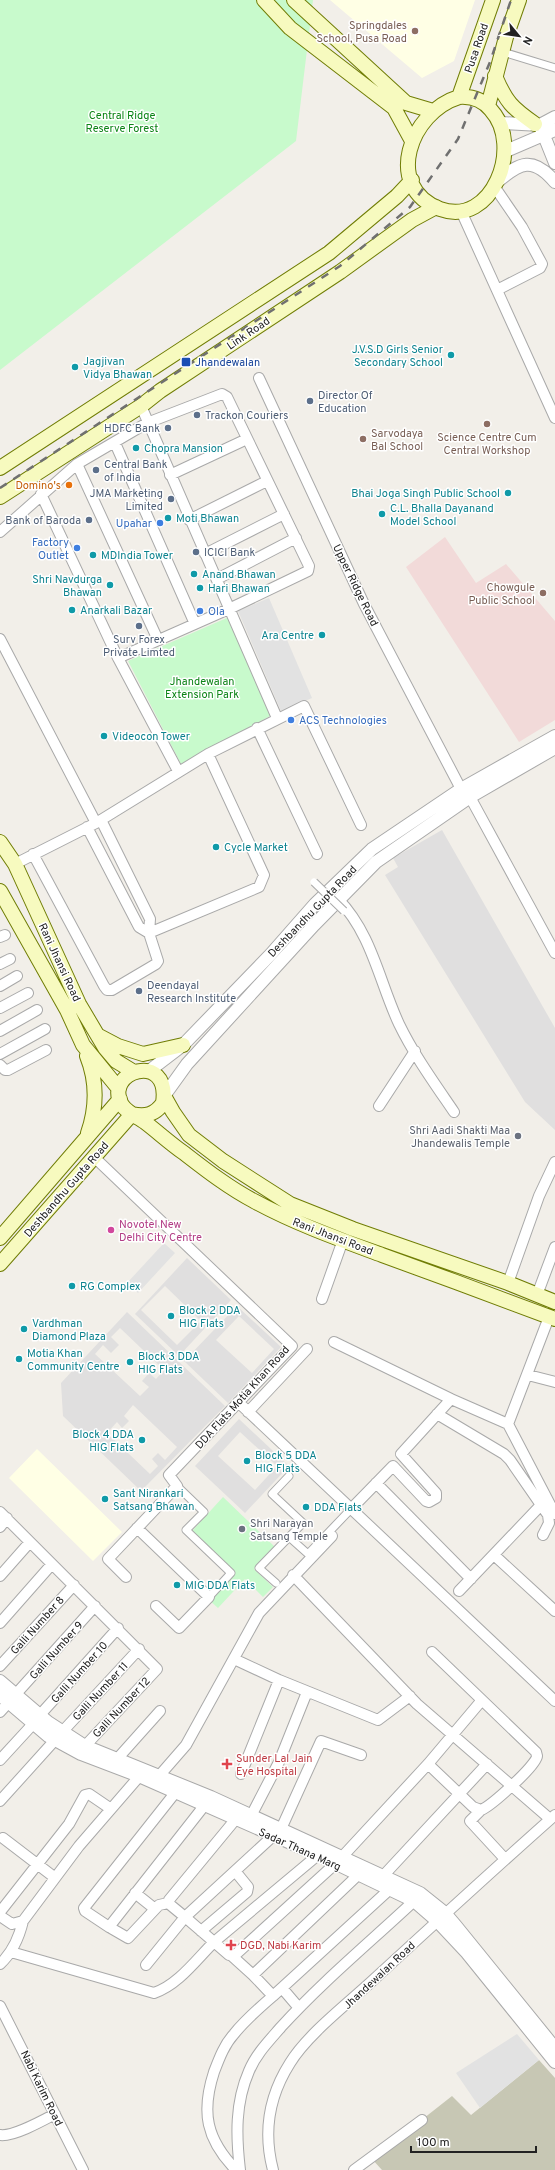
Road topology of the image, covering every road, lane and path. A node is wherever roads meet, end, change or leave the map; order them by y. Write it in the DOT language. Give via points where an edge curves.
graph roads {
  1 [pos="264,0"];
  2 [pos="294,0"];
  3 [pos="493,0"];
  4 [pos="519,0"];
  5 [pos="503,52"];
  6 [pos="555,68"];
  7 [pos="495,76"];
  8 [pos="459,97"];
  9 [pos="488,106"];
  10 [pos="434,110"];
  11 [pos="555,120"];
  12 [pos="500,123"];
  13 [pos="539,130"];
  14 [pos="412,141"];
  15 [pos="506,150"];
  16 [pos="555,163"];
  17 [pos="551,177"];
  18 [pos="412,180"];
  19 [pos="496,184"];
  20 [pos="436,207"];
  21 [pos="461,211"];
  22 [pos="497,290"];
  23 [pos="259,378"];
  24 [pos="141,406"];
  25 [pos="555,418"];
  26 [pos="147,423"];
  27 [pos="248,440"];
  28 [pos="115,443"];
  29 [pos="77,464"];
  30 [pos="0,468"];
  31 [pos="170,475"];
  32 [pos="267,481"];
  33 [pos="41,494"];
  34 [pos="0,497"];
  35 [pos="284,514"];
  36 [pos="190,520"];
  37 [pos="0,532"];
  38 [pos="296,538"];
  39 [pos="205,554"];
  40 [pos="217,579"];
  41 [pos="231,608"];
  42 [pos="194,624"];
  43 [pos="0,639"];
  44 [pos="158,640"];
  45 [pos="118,658"];
  46 [pos="278,718"];
  47 [pos="257,728"];
  48 [pos="555,736"];
  49 [pos="555,748"];
  50 [pos="208,754"];
  51 [pos="178,771"];
  52 [pos="466,793"];
  53 [pos="95,823"];
  54 [pos="362,825"];
  55 [pos="0,842"];
  56 [pos="33,854"];
  57 [pos="317,854"];
  58 [pos="15,864"];
  59 [pos="314,882"];
  60 [pos="0,891"];
  61 [pos="338,899"];
  62 [pos="315,904"];
  63 [pos="344,911"];
  64 [pos="325,912"];
  65 [pos="149,933"];
  66 [pos="555,953"];
  67 [pos="10,959"];
  68 [pos="0,964"];
  69 [pos="17,976"];
  70 [pos="0,986"];
  71 [pos="28,992"];
  72 [pos="0,1008"];
  73 [pos="37,1010"];
  74 [pos="45,1029"];
  75 [pos="0,1031"];
  76 [pos="97,1034"];
  77 [pos="83,1045"];
  78 [pos="183,1045"];
  79 [pos="46,1050"];
  80 [pos="415,1051"];
  81 [pos="0,1054"];
  82 [pos="0,1065"];
  83 [pos="149,1071"];
  84 [pos="134,1072"];
  85 [pos="120,1094"];
  86 [pos="164,1096"];
  87 [pos="379,1106"];
  88 [pos="454,1112"];
  89 [pos="132,1114"];
  90 [pos="86,1139"];
  91 [pos="94,1157"];
  92 [pos="555,1162"];
  93 [pos="0,1238"];
  94 [pos="343,1240"];
  95 [pos="555,1247"];
  96 [pos="0,1264"];
  97 [pos="508,1283"];
  98 [pos="537,1295"];
  99 [pos="322,1299"];
  100 [pos="555,1302"];
  101 [pos="552,1318"];
  102 [pos="334,1342"];
  103 [pos="307,1349"];
  104 [pos="528,1375"];
  105 [pos="555,1382"];
  106 [pos="451,1399"];
  107 [pos="238,1402"];
  108 [pos="248,1412"];
  109 [pos="437,1414"];
  110 [pos="508,1424"];
  111 [pos="289,1476"];
  112 [pos="376,1483"];
  113 [pos="177,1486"];
  114 [pos="542,1504"];
  115 [pos="351,1509"];
  116 [pos="555,1514"];
  117 [pos="3,1515"];
  118 [pos="0,1527"];
  119 [pos="137,1528"];
  120 [pos="543,1535"];
  121 [pos="332,1536"];
  122 [pos="289,1537"];
  123 [pos="30,1542"];
  124 [pos="494,1555"];
  125 [pos="52,1564"];
  126 [pos="293,1575"];
  127 [pos="0,1576"];
  128 [pos="126,1577"];
  129 [pos="471,1579"];
  130 [pos="276,1583"];
  131 [pos="74,1585"];
  132 [pos="459,1591"];
  133 [pos="209,1597"];
  134 [pos="95,1606"];
  135 [pos="156,1606"];
  136 [pos="555,1611"];
  137 [pos="0,1623"];
  138 [pos="118,1628"];
  139 [pos="139,1649"];
  140 [pos="432,1652"];
  141 [pos="234,1659"];
  142 [pos="0,1666"];
  143 [pos="279,1680"];
  144 [pos="0,1681"];
  145 [pos="307,1692"];
  146 [pos="410,1696"];
  147 [pos="8,1697"];
  148 [pos="482,1700"];
  149 [pos="555,1701"];
  150 [pos="160,1711"];
  151 [pos="0,1712"];
  152 [pos="36,1720"];
  153 [pos="453,1735"];
  154 [pos="58,1736"];
  155 [pos="85,1746"];
  156 [pos="361,1755"];
  157 [pos="118,1758"];
  158 [pos="0,1760"];
  159 [pos="428,1764"];
  160 [pos="487,1764"];
  161 [pos="142,1773"];
  162 [pos="241,1774"];
  163 [pos="159,1776"];
  164 [pos="511,1786"];
  165 [pos="175,1793"];
  166 [pos="460,1793"];
  167 [pos="0,1801"];
  168 [pos="204,1806"];
  169 [pos="111,1810"];
  170 [pos="481,1810"];
  171 [pos="251,1816"];
  172 [pos="553,1817"];
  173 [pos="235,1820"];
  174 [pos="277,1832"];
  175 [pos="3,1838"];
  176 [pos="318,1855"];
  177 [pos="505,1859"];
  178 [pos="338,1860"];
  179 [pos="37,1864"];
  180 [pos="235,1871"];
  181 [pos="384,1875"];
  182 [pos="357,1876"];
  183 [pos="54,1877"];
  184 [pos="390,1889"];
  185 [pos="135,1893"];
  186 [pos="414,1901"];
  187 [pos="168,1903"];
  188 [pos="155,1909"];
  189 [pos="2,1916"];
  190 [pos="441,1917"];
  191 [pos="185,1918"];
  192 [pos="23,1921"];
  193 [pos="109,1927"];
  194 [pos="201,1931"];
  195 [pos="214,1942"];
  196 [pos="11,1952"];
  197 [pos="232,1956"];
  198 [pos="0,1964"];
  199 [pos="146,1965"];
  200 [pos="253,1975"];
  201 [pos="282,1988"];
  202 [pos="273,1996"];
  203 [pos="299,2008"];
  204 [pos="2,2013"];
  205 [pos="555,2048"];
  206 [pos="555,2062"];
  207 [pos="54,2114"];
  208 [pos="422,2120"];
  209 [pos="0,2134"];
  210 [pos="83,2170"];
  211 [pos="236,2170"];
  212 [pos="240,2170"];
  213 [pos="273,2170"];
  214 [pos="354,2170"];
  1 -- 14 [label="main road" via="290,28 394,108"];
  2 -- 10 [label="main road" via="406,104"];
  3 -- 8 [label="main road, Pusa Road"];
  4 -- 5 [label="main road"];
  5 -- 6 [label="street"];
  5 -- 7 [label="main road"];
  7 -- 9 [label="main road"];
  7 -- 13 [label="main road" via="505,98 514,110"];
  8 -- 9 [label="main road" via="474,98"];
  8 -- 10 [label="main road"];
  9 -- 12 [label="main road"];
  10 -- 14 [label="main road" via="419,126"];
  11 -- 13 [label="street"];
  12 -- 13 [label="street"];
  12 -- 15 [label="main road"];
  13 -- 15 [label="street"];
  13 -- 16 [label="street"];
  14 -- 18 [label="main road" via="409,161"];
  15 -- 19 [label="main road" via="503,168"];
  17 -- 19 [label="street" via="538,166 526,164 512,169"];
  18 -- 20 [label="main road" via="420,196"];
  18 -- 30 [label="main road, Link Road" via="397,196 329,253"];
  19 -- 21 [label="main road" via="475,205"];
  19 -- 22 [label="street" via="542,264 540,268"];
  20 -- 21 [label="main road" via="448,211"];
  20 -- 24 [label="main road, Link Road" via="412,220 340,272"];
  21 -- 22 [label="street"];
  22 -- 25 [label="street"];
  23 -- 52 [label="street, Upper Ridge Road" via="364,604"];
  24 -- 26 [label="street"];
  24 -- 34 [label="main road, Link Road"];
  26 -- 27 [label="street" via="222,394 227,397"];
  26 -- 28 [label="street"];
  26 -- 31 [label="street"];
  27 -- 31 [label="street"];
  27 -- 32 [label="street"];
  28 -- 29 [label="street"];
  28 -- 42 [label="street"];
  29 -- 33 [label="street"];
  29 -- 44 [label="street"];
  31 -- 36 [label="street"];
  32 -- 35 [label="street"];
  32 -- 36 [label="street"];
  33 -- 37 [label="street"];
  33 -- 45 [label="street"];
  35 -- 38 [label="street"];
  35 -- 39 [label="street"];
  36 -- 39 [label="street"];
  38 -- 40 [label="street"];
  38 -- 41 [label="street" via="309,566 308,571"];
  39 -- 40 [label="street"];
  40 -- 41 [label="street"];
  41 -- 42 [label="street"];
  41 -- 46 [label="street"];
  42 -- 44 [label="street"];
  43 -- 53 [label="street"];
  44 -- 45 [label="street"];
  45 -- 51 [label="street"];
  46 -- 47 [label="street"];
  46 -- 54 [label="street" via="304,706"];
  47 -- 50 [label="street"];
  47 -- 57 [label="street"];
  48 -- 52 [label="street, Deshbandhu Gupta Road"];
  49 -- 52 [label="street, Deshbandhu Gupta Road"];
  50 -- 51 [label="street"];
  50 -- 65 [label="street" via="264,875 263,881 259,887"];
  51 -- 53 [label="street"];
  52 -- 61 [label="street, Deshbandhu Gupta Road" via="376,862"];
  52 -- 62 [label="street, Deshbandhu Gupta Road" via="372,849"];
  52 -- 66 [label="street, Upper Ridge Road"];
  53 -- 56 [label="street"];
  53 -- 65 [label="street" via="150,920"];
  53 -- 65 [label="street" via="138,927"];
  55 -- 58 [label="main road, Rani Jhansi Road"];
  56 -- 58 [label="street"];
  56 -- 65 [label="street" via="108,990 157,962"];
  58 -- 76 [label="main road, Rani Jhansi Road" via="79,1004"];
  59 -- 63 [label="street, bridge"];
  60 -- 77 [label="main road, Rani Jhansi Road" via="68,1010"];
  61 -- 64 [label="street, Deshbandhu Gupta Road"];
  61 -- 80 [label="street" via="353,915 368,945 399,1024"];
  62 -- 64 [label="street"];
  62 -- 78 [label="street, Deshbandhu Gupta Road" via="271,954"];
  64 -- 86 [label="street, Deshbandhu Gupta Road" via="187,1064"];
  67 -- 68 [label="street"];
  69 -- 70 [label="street"];
  71 -- 72 [label="street"];
  73 -- 75 [label="street"];
  74 -- 81 [label="street"];
  76 -- 78 [label="main road" via="118,1046 143,1054"];
  76 -- 84 [label="main road, Rani Jhansi Road" via="116,1061"];
  77 -- 85 [label="main road, Rani Jhansi Road"];
  77 -- 90 [label="main road" via="92,1069 95,1089 94,1115"];
  78 -- 83 [label="street, Deshbandhu Gupta Road"];
  79 -- 82 [label="street" via="8,1070"];
  80 -- 87 [label="street"];
  80 -- 88 [label="street"];
  83 -- 84 [label="main road"];
  83 -- 86 [label="main road" via="161,1081"];
  84 -- 85 [label="main road" via="122,1082"];
  85 -- 89 [label="main road" via="124,1107"];
  85 -- 90 [label="main road, Deshbandhu Gupta Road"];
  86 -- 89 [label="main road" via="154,1112 142,1116"];
  86 -- 97 [label="main road, Rani Jhansi Road" via="189,1135 223,1162 290,1204 353,1229"];
  89 -- 91 [label="main road, Deshbandhu Gupta Road"];
  89 -- 94 [label="main road, Rani Jhansi Road" via="253,1201"];
  90 -- 93 [label="main road, Deshbandhu Gupta Road"];
  91 -- 96 [label="main road, Deshbandhu Gupta Road"];
  91 -- 107 [label="street, DDA Flats Motia Khan Road" via="292,1346"];
  92 -- 97 [label="street" via="539,1196"];
  94 -- 99 [label="street"];
  94 -- 101 [label="main road, Rani Jhansi Road"];
  95 -- 98 [label="street"];
  97 -- 98 [label="main road, Rani Jhansi Road"];
  98 -- 100 [label="main road, Rani Jhansi Road"];
  101 -- 104 [label="street"];
  102 -- 106 [label="street"];
  103 -- 108 [label="street"];
  104 -- 105 [label="street"];
  104 -- 110 [label="street"];
  106 -- 109 [label="street"];
  106 -- 110 [label="street"];
  107 -- 108 [label="street"];
  107 -- 113 [label="street, DDA Flats Motia Khan Road" via="169,1476"];
  108 -- 115 [label="street"];
  109 -- 112 [label="street" via="401,1454 436,1492 436,1498 431,1502 426,1501 393,1466"];
  109 -- 114 [label="street" via="504,1454"];
  110 -- 116 [label="street"];
  111 -- 122 [label="street" via="272,1494 303,1523"];
  112 -- 115 [label="street"];
  112 -- 129 [label="street"];
  113 -- 119 [label="street"];
  113 -- 133 [label="street" via="205,1513 186,1530 232,1573"];
  114 -- 120 [label="street" via="549,1523"];
  114 -- 124 [label="street"];
  115 -- 122 [label="street" via="308,1554"];
  115 -- 149 [label="street"];
  117 -- 118 [label="street"];
  117 -- 123 [label="street"];
  119 -- 128 [label="street" via="108,1559"];
  119 -- 133 [label="street"];
  121 -- 126 [label="street"];
  122 -- 130 [label="street" via="260,1568"];
  123 -- 125 [label="street"];
  123 -- 127 [label="street"];
  124 -- 129 [label="street"];
  124 -- 136 [label="street"];
  125 -- 131 [label="street"];
  125 -- 137 [label="street"];
  126 -- 141 [label="street" via="259,1613"];
  126 -- 146 [label="street"];
  129 -- 132 [label="street"];
  131 -- 134 [label="street"];
  131 -- 142 [label="street, Galli Number 8"];
  133 -- 135 [label="street" via="179,1628"];
  134 -- 138 [label="street"];
  134 -- 147 [label="street, Galli Number 9"];
  138 -- 139 [label="street"];
  138 -- 152 [label="street, Galli Number 10"];
  139 -- 154 [label="street, Galli Number 11"];
  139 -- 155 [label="street, Galli Number 12" via="158,1669"];
  140 -- 148 [label="street"];
  141 -- 143 [label="street"];
  141 -- 163 [label="street" via="186,1745"];
  143 -- 145 [label="street"];
  143 -- 162 [label="street"];
  144 -- 147 [label="street, Sadar Thana Marg"];
  145 -- 146 [label="street" via="378,1720"];
  145 -- 171 [label="street" via="279,1762"];
  146 -- 153 [label="street"];
  147 -- 151 [label="street, Galli Number 9"];
  147 -- 152 [label="street, Sadar Thana Marg"];
  148 -- 153 [label="street"];
  148 -- 164 [label="street" via="536,1752 537,1759 534,1764"];
  150 -- 157 [label="street"];
  152 -- 154 [label="street, Sadar Thana Marg"];
  152 -- 158 [label="street, Galli Number 10"];
  153 -- 159 [label="street"];
  153 -- 160 [label="street"];
  154 -- 155 [label="street, Sadar Thana Marg"];
  154 -- 161 [label="street, Sadar Thana Marg" via="91,1758"];
  154 -- 167 [label="street, Galli Number 11"];
  155 -- 157 [label="street, Sadar Thana Marg"];
  156 -- 174 [label="street" via="320,1741"];
  157 -- 161 [label="street, Sadar Thana Marg"];
  159 -- 166 [label="street"];
  159 -- 178 [label="street"];
  160 -- 164 [label="street"];
  160 -- 166 [label="street"];
  161 -- 163 [label="street, Sadar Thana Marg"];
  161 -- 165 [label="street, Sadar Thana Marg"];
  161 -- 169 [label="street"];
  163 -- 171 [label="street, Sadar Thana Marg"];
  164 -- 170 [label="street"];
  164 -- 172 [label="street"];
  165 -- 168 [label="street, Sadar Thana Marg"];
  165 -- 193 [label="street" via="84,1908"];
  166 -- 170 [label="street" via="473,1807"];
  166 -- 181 [label="street"];
  168 -- 173 [label="street, Sadar Thana Marg"];
  168 -- 185 [label="street"];
  169 -- 179 [label="street" via="93,1796 85,1795 69,1824"];
  169 -- 183 [label="street"];
  170 -- 177 [label="street" via="470,1821"];
  171 -- 174 [label="street, Sadar Thana Marg"];
  172 -- 177 [label="street, Jhandewalan Road"];
  173 -- 174 [label="street, Sadar Thana Marg"];
  173 -- 187 [label="street"];
  174 -- 176 [label="street, Sadar Thana Marg"];
  174 -- 178 [label="street, Sadar Thana Marg"];
  174 -- 180 [label="street"];
  175 -- 179 [label="street"];
  176 -- 178 [label="street, Sadar Thana Marg"];
  176 -- 195 [label="street"];
  177 -- 190 [label="street, Jhandewalan Road"];
  178 -- 181 [label="street, Sadar Thana Marg"];
  178 -- 182 [label="street, Sadar Thana Marg"];
  178 -- 197 [label="street"];
  179 -- 183 [label="street"];
  179 -- 189 [label="street"];
  180 -- 191 [label="street"];
  180 -- 194 [label="street" via="248,1887 247,1892"];
  181 -- 190 [label="street, Sadar Thana Marg" via="420,1893"];
  182 -- 184 [label="street, Sadar Thana Marg"];
  182 -- 200 [label="street"];
  183 -- 192 [label="street"];
  184 -- 186 [label="street, Sadar Thana Marg"];
  184 -- 201 [label="street"];
  185 -- 188 [label="street"];
  185 -- 193 [label="street"];
  186 -- 190 [label="street, Sadar Thana Marg"];
  186 -- 203 [label="street"];
  187 -- 188 [label="street"];
  187 -- 191 [label="street"];
  188 -- 193 [label="street" via="128,1938"];
  189 -- 192 [label="street" via="12,1924"];
  190 -- 205 [label="street, Sadar Thana Marg"];
  190 -- 206 [label="street, Sadar Thana Marg" via="466,1953"];
  190 -- 213 [label="street, Jhandewalan Road" via="320,2029 290,2062 272,2100 267,2132"];
  191 -- 194 [label="street"];
  191 -- 199 [label="street"];
  192 -- 196 [label="street"];
  194 -- 195 [label="street"];
  195 -- 196 [label="street" via="174,1982 154,1993"];
  195 -- 197 [label="street"];
  196 -- 198 [label="street"];
  197 -- 200 [label="street"];
  200 -- 202 [label="street"];
  201 -- 202 [label="street"];
  201 -- 203 [label="street"];
  202 -- 211 [label="street" via="232,2036 219,2058 208,2091 206,2110 209,2129 215,2143"];
  203 -- 212 [label="street" via="261,2051 249,2071 239,2101 236,2136"];
  204 -- 207 [label="street, Nabi Karim Road"];
  207 -- 209 [label="street" via="6,2135"];
  207 -- 210 [label="street, Nabi Karim Road"];
  208 -- 214 [label="street"];
}
